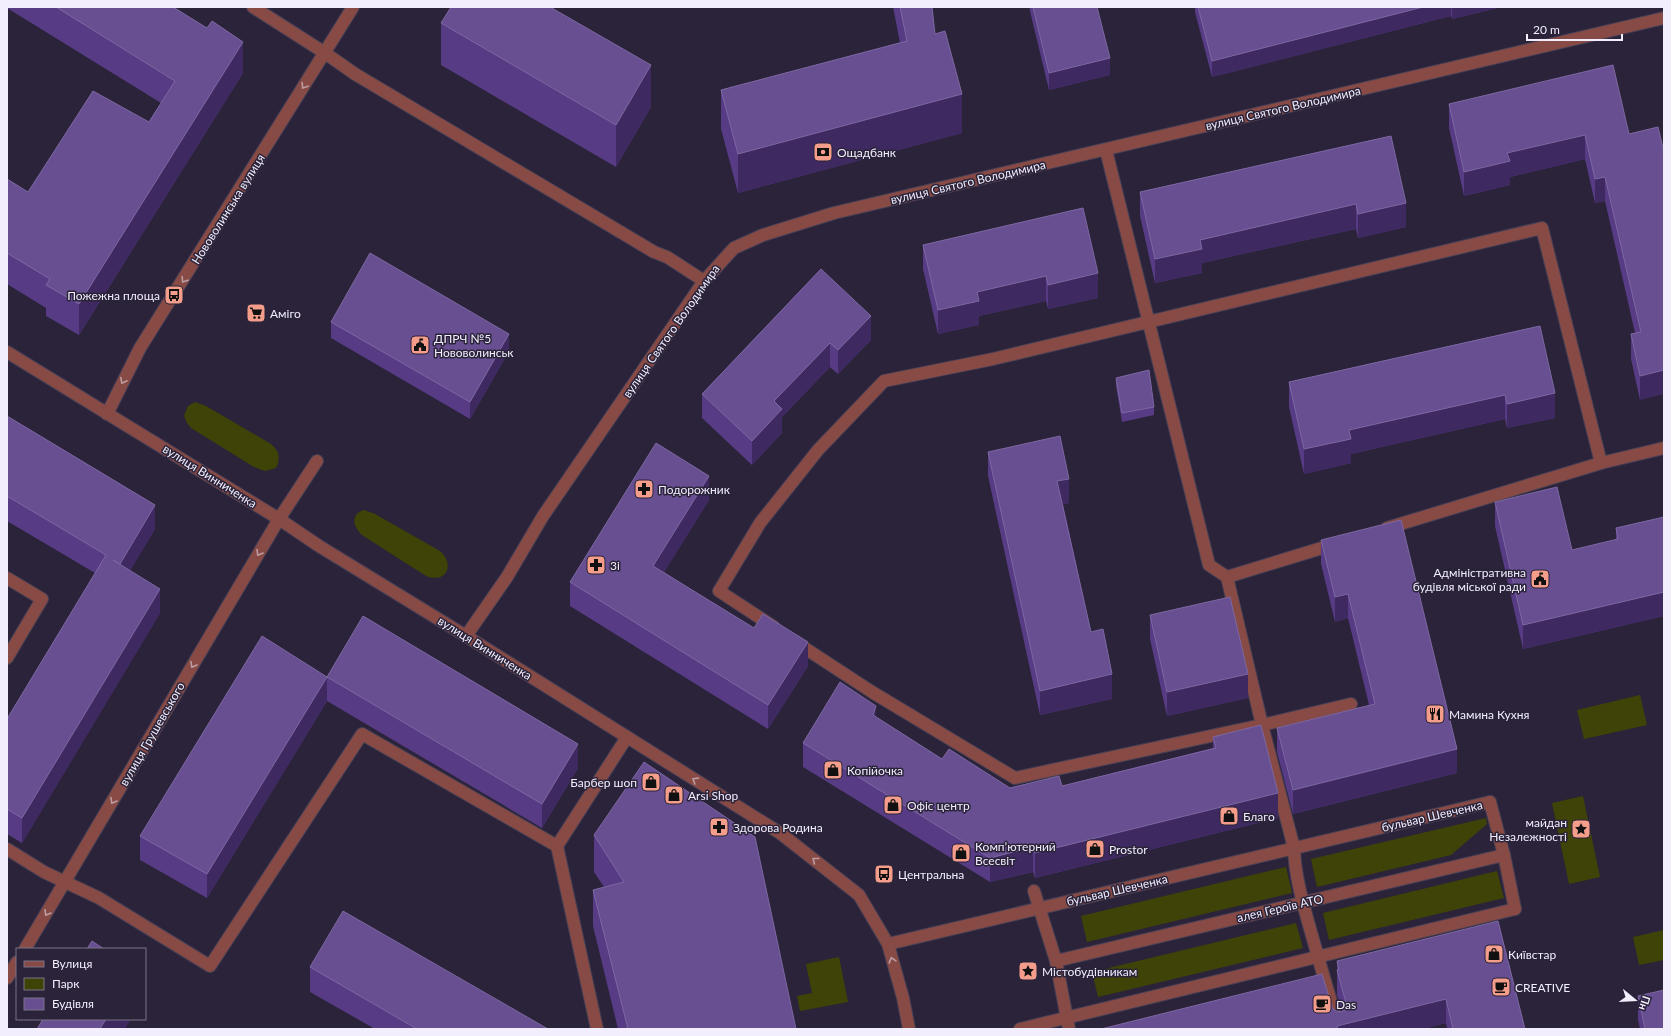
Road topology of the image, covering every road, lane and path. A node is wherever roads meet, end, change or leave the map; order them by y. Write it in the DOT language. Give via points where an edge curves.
graph roads {
  1 [pos="253,7"];
  2 [pos="353,7"];
  3 [pos="1664,18"];
  4 [pos="325,53"];
  5 [pos="1106,150"];
  6 [pos="704,281"];
  7 [pos="1148,322"];
  8 [pos="7,352"];
  9 [pos="107,414"];
  10 [pos="1664,448"];
  11 [pos="317,462"];
  12 [pos="1601,464"];
  13 [pos="279,519"];
  14 [pos="1379,530"];
  15 [pos="1349,540"];
  16 [pos="1227,577"];
  17 [pos="7,578"];
  18 [pos="466,636"];
  19 [pos="7,658"];
  20 [pos="1351,704"];
  21 [pos="1262,725"];
  22 [pos="627,737"];
  23 [pos="557,846"];
  24 [pos="1294,848"];
  25 [pos="7,849"];
  26 [pos="1504,855"];
  27 [pos="66,882"];
  28 [pos="1034,891"];
  29 [pos="1304,902"];
  30 [pos="1040,908"];
  31 [pos="888,944"];
  32 [pos="26,948"];
  33 [pos="1318,957"];
  34 [pos="1056,961"];
  35 [pos="16,964"];
  36 [pos="7,978"];
  37 [pos="1068,1023"];
  38 [pos="597,1029"];
  39 [pos="909,1029"];
  40 [pos="1020,1029"];
  41 [pos="1339,1029"];
  1 -- 4 [label="street"];
  2 -- 4 [label="street, Нововолинська вулиця"];
  3 -- 5 [label="street, вулиця Святого Володимира"];
  4 -- 6 [label="street"];
  4 -- 9 [label="street, Нововолинська вулиця, one-way" via="140,348"];
  5 -- 6 [label="street, вулиця Святого Володимира" via="834,213 763,235 734,248"];
  5 -- 7 [label="street"];
  6 -- 18 [label="street, вулиця Святого Володимира" via="543,516 507,577"];
  7 -- 12 [label="street" via="1542,228"];
  7 -- 16 [label="street" via="1209,564"];
  7 -- 21 [label="street" via="993,359 884,381 818,450 760,523 719,591 872,692 1015,778"];
  8 -- 9 [label="street, вулиця Винниченка"];
  9 -- 13 [label="street, вулиця Винниченка"];
  10 -- 12 [label="street"];
  11 -- 13 [label="street, вулиця Грушевського"];
  12 -- 14 [label="street"];
  13 -- 18 [label="street, вулиця Винниченка"];
  13 -- 27 [label="street, вулиця Грушевського, one-way"];
  15 -- 16 [label="street"];
  16 -- 21 [label="street"];
  17 -- 19 [label="street" via="42,599"];
  18 -- 22 [label="street, вулиця Винниченка"];
  20 -- 21 [label="street"];
  21 -- 24 [label="street"];
  22 -- 23 [label="street"];
  31 -- 22 [label="street, вулиця Винниченка, one-way" via="859,895 780,833"];
  23 -- 27 [label="street" via="362,734 210,966 99,898"];
  23 -- 38 [label="street"];
  24 -- 26 [label="street, бульвар Шевченка" via="1490,802"];
  24 -- 29 [label="street" via="1294,859"];
  24 -- 30 [label="street, бульвар Шевченка"];
  25 -- 27 [label="street" via="44,872"];
  26 -- 29 [label="street, алея Героїв АТО"];
  26 -- 33 [label="street, бульвар Шевченка" via="1515,909"];
  27 -- 32 [label="street, вулиця Грушевського, one-way"];
  28 -- 30 [label="street"];
  29 -- 33 [label="street"];
  29 -- 34 [label="street, алея Героїв АТО"];
  30 -- 31 [label="street, бульвар Шевченка"];
  30 -- 34 [label="street"];
  39 -- 31 [label="street, вулиця Винниченка, one-way"];
  33 -- 37 [label="street, бульвар Шевченка"];
  33 -- 41 [label="street"];
  34 -- 37 [label="street"];
  35 -- 36 [label="street"];
  37 -- 40 [label="street, бульвар Шевченка"];
}
